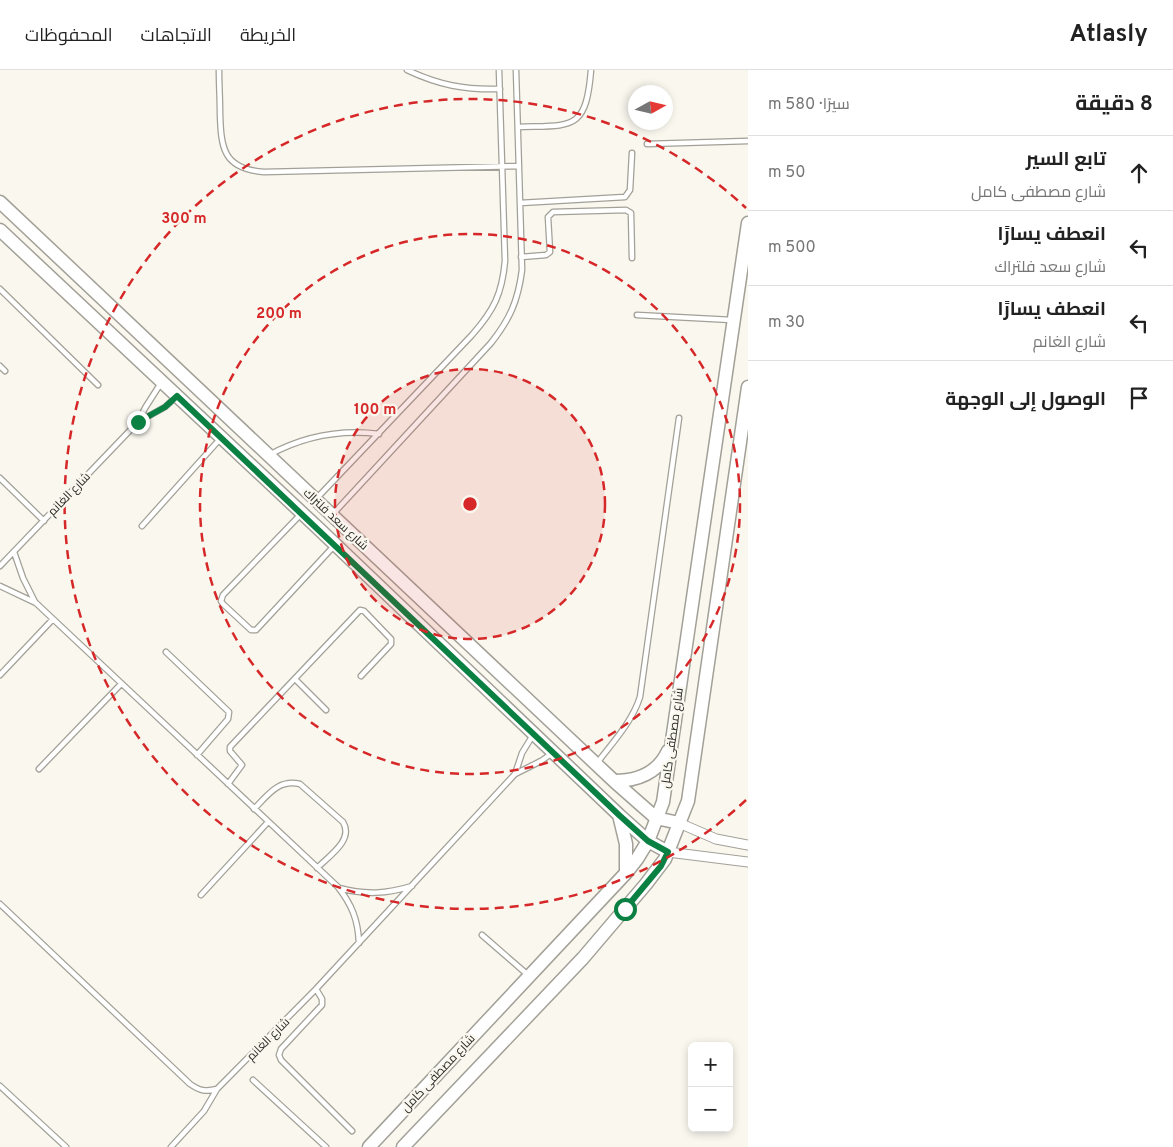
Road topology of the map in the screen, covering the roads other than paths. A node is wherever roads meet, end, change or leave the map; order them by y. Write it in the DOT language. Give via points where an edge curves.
graph roads {
  1 [pos="219,70"];
  2 [pos="407,70"];
  3 [pos="499,70"];
  4 [pos="516,70"];
  5 [pos="591,70"];
  6 [pos="500,89"];
  7 [pos="518,127"];
  8 [pos="748,141"];
  9 [pos="647,144"];
  10 [pos="632,152"];
  11 [pos="502,166"];
  12 [pos="519,166"];
  13 [pos="0,202"];
  14 [pos="520,203"];
  15 [pos="748,223"];
  16 [pos="0,230"];
  17 [pos="521,257"];
  18 [pos="632,258"];
  19 [pos="0,289"];
  20 [pos="638,315"];
  21 [pos="734,320"];
  22 [pos="0,366"];
  23 [pos="174,368"];
  24 [pos="5,371"];
  25 [pos="189,381"];
  26 [pos="162,382"];
  27 [pos="98,385"];
  28 [pos="748,387"];
  29 [pos="177,396"];
  30 [pos="679,418"];
  31 [pos="138,422"];
  32 [pos="379,434"];
  33 [pos="221,438"];
  34 [pos="268,455"];
  35 [pos="0,478"];
  36 [pos="315,500"];
  37 [pos="301,514"];
  38 [pos="332,515"];
  39 [pos="44,521"];
  40 [pos="142,526"];
  41 [pos="319,529"];
  42 [pos="335,545"];
  43 [pos="14,552"];
  44 [pos="0,566"];
  45 [pos="0,586"];
  46 [pos="36,603"];
  47 [pos="53,619"];
  48 [pos="166,652"];
  49 [pos="0,675"];
  50 [pos="361,676"];
  51 [pos="295,679"];
  52 [pos="121,684"];
  53 [pos="326,710"];
  54 [pos="548,718"];
  55 [pos="534,734"];
  56 [pos="568,737"];
  57 [pos="671,744"];
  58 [pos="553,752"];
  59 [pos="197,755"];
  60 [pos="596,764"];
  61 [pos="39,769"];
  62 [pos="516,774"];
  63 [pos="614,781"];
  64 [pos="228,784"];
  65 [pos="254,809"];
  66 [pos="619,815"];
  67 [pos="656,818"];
  68 [pos="268,822"];
  69 [pos="679,823"];
  70 [pos="648,841"];
  71 [pos="748,845"];
  72 [pos="748,849"];
  73 [pos="668,852"];
  74 [pos="747,862"];
  75 [pos="317,868"];
  76 [pos="626,873"];
  77 [pos="412,886"];
  78 [pos="338,887"];
  79 [pos="201,895"];
  80 [pos="0,904"];
  81 [pos="482,935"];
  82 [pos="359,943"];
  83 [pos="529,976"];
  84 [pos="316,989"];
  85 [pos="253,1080"];
  86 [pos="0,1086"];
  87 [pos="218,1089"];
  88 [pos="352,1131"];
  89 [pos="66,1147"];
  90 [pos="171,1147"];
  91 [pos="326,1147"];
  92 [pos="369,1147"];
  93 [pos="403,1147"];
  1 -- 11 [label="lane" via="221,141 226,154 236,165 250,171"];
  2 -- 6 [label="lane" via="450,86"];
  3 -- 6 [label="lane"];
  4 -- 7 [label="lane"];
  5 -- 7 [label="lane" via="586,104 575,121 565,125"];
  6 -- 11 [label="lane"];
  7 -- 12 [label="lane"];
  8 -- 9 [label="lane"];
  10 -- 14 [label="lane" via="630,190 625,197"];
  11 -- 12 [label="lane"];
  11 -- 32 [label="lane" via="504,261 496,302 472,335"];
  12 -- 14 [label="lane"];
  13 -- 23 [label="street, شارع سعد فلتراك"];
  14 -- 17 [label="lane"];
  15 -- 21 [label="street, شارع مصطفى كامل"];
  16 -- 26 [label="street, شارع سعد فلتراك"];
  17 -- 18 [label="lane" via="550,252 548,217 554,212 626,210 631,213"];
  17 -- 38 [label="lane" via="519,290 504,328"];
  19 -- 27 [label="lane"];
  20 -- 21 [label="lane"];
  21 -- 57 [label="street, شارع مصطفى كامل"];
  22 -- 24 [label="lane"];
  23 -- 25 [label="street, شارع سعد فلتراك"];
  23 -- 26 [label="street"];
  25 -- 29 [label="street"];
  25 -- 34 [label="street, شارع سعد فلتراك"];
  26 -- 29 [label="street, شارع سعد فلتراك"];
  26 -- 31 [label="lane, شارع الغانم"];
  28 -- 69 [label="street, شارع مصطفى كامل" via="688,801"];
  29 -- 31 [label="lane, شارع الغانم"];
  29 -- 33 [label="street, شارع سعد فلتراك"];
  30 -- 60 [label="lane" via="640,697 636,710"];
  31 -- 39 [label="lane, شارع الغانم"];
  32 -- 34 [label="lane" via="321,435"];
  32 -- 36 [label="lane"];
  33 -- 37 [label="street, شارع سعد فلتراك"];
  33 -- 40 [label="lane"];
  34 -- 36 [label="street, شارع سعد فلتراك"];
  35 -- 39 [label="lane"];
  36 -- 37 [label="street"];
  36 -- 38 [label="street, شارع سعد فلتراك"];
  37 -- 41 [label="street, شارع سعد فلتراك"];
  37 -- 42 [label="lane" via="221,598 223,604 252,631"];
  38 -- 41 [label="street"];
  38 -- 54 [label="street, شارع سعد فلتراك"];
  39 -- 43 [label="lane, شارع الغانم"];
  41 -- 42 [label="street, شارع سعد فلتراك"];
  42 -- 55 [label="street, شارع سعد فلتراك"];
  43 -- 44 [label="lane, شارع الغانم"];
  43 -- 46 [label="lane"];
  45 -- 46 [label="lane"];
  46 -- 47 [label="lane"];
  47 -- 49 [label="lane"];
  47 -- 52 [label="lane"];
  48 -- 59 [label="lane" via="229,712 228,719"];
  50 -- 51 [label="lane" via="391,644 391,639 360,610"];
  51 -- 53 [label="lane"];
  51 -- 64 [label="lane" via="230,747 242,765"];
  52 -- 59 [label="lane"];
  52 -- 61 [label="lane"];
  54 -- 55 [label="street"];
  54 -- 56 [label="street, شارع سعد فلتراك"];
  55 -- 58 [label="street, شارع سعد فلتراك"];
  55 -- 62 [label="lane, شارع الغانم" via="522,753"];
  56 -- 58 [label="street"];
  56 -- 60 [label="street, شارع سعد فلتراك"];
  57 -- 63 [label="street" via="649,773 626,781"];
  57 -- 67 [label="street, شارع مصطفى كامل" via="663,802"];
  58 -- 62 [label="lane, شارع الغانم"];
  58 -- 66 [label="street, شارع سعد فلتراك"];
  59 -- 64 [label="lane"];
  60 -- 63 [label="street, شارع سعد فلتراك"];
  62 -- 77 [label="lane, شارع الغانم"];
  63 -- 67 [label="street, شارع سعد فلتراك"];
  64 -- 65 [label="lane"];
  65 -- 68 [label="lane"];
  65 -- 75 [label="lane" via="274,789 291,782 300,784 343,822 347,833 345,838"];
  66 -- 70 [label="street, شارع سعد فلتراك"];
  66 -- 76 [label="street" via="626,844"];
  67 -- 69 [label="street, شارع سعد فلتراك"];
  67 -- 70 [label="street, شارع مصطفى كامل"];
  68 -- 75 [label="lane"];
  68 -- 79 [label="lane"];
  69 -- 71 [label="street" via="716,839"];
  69 -- 73 [label="street, شارع مصطفى كامل"];
  70 -- 73 [label="street, شارع سعد فلتراك"];
  70 -- 76 [label="street, شارع مصطفى كامل"];
  72 -- 74 [label="street"];
  73 -- 74 [label="street"];
  73 -- 93 [label="street, شارع مصطفى كامل" via="661,866 588,952"];
  75 -- 78 [label="lane"];
  76 -- 83 [label="street, شارع مصطفى كامل"];
  77 -- 78 [label="lane" via="375,894"];
  77 -- 82 [label="lane, شارع الغانم"];
  78 -- 82 [label="lane" via="354,913"];
  80 -- 87 [label="lane" via="190,1084 208,1092"];
  81 -- 83 [label="lane"];
  82 -- 84 [label="lane, شارع الغانم"];
  83 -- 92 [label="street, شارع مصطفى كامل"];
  84 -- 87 [label="lane, شارع الغانم"];
  84 -- 88 [label="lane" via="322,1005 278,1055"];
  85 -- 91 [label="lane"];
  86 -- 89 [label="lane"];
  87 -- 90 [label="lane, شارع الغانم" via="204,1112"];
}
